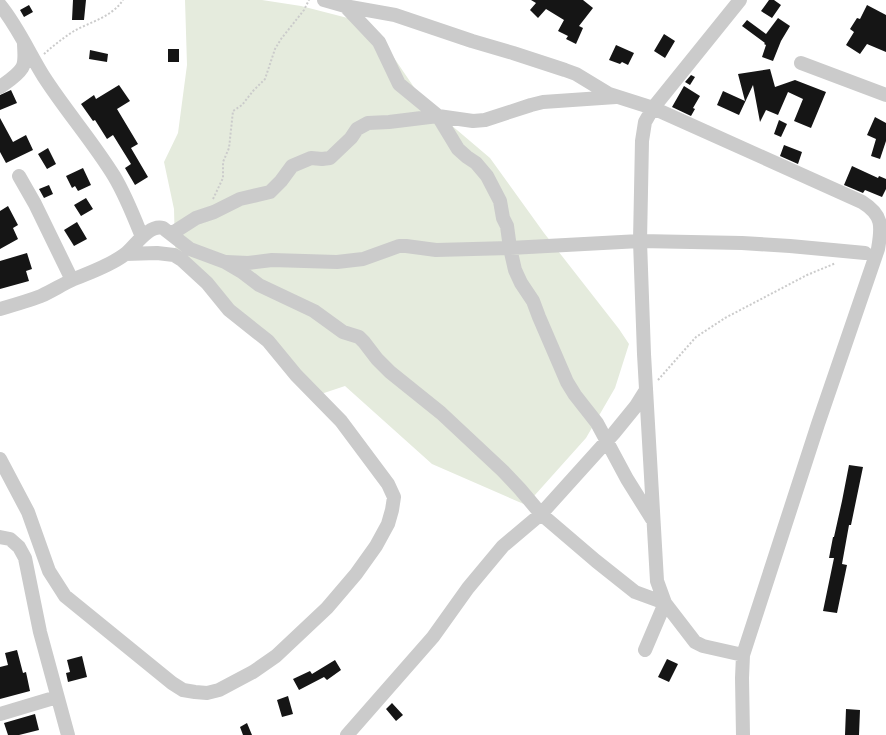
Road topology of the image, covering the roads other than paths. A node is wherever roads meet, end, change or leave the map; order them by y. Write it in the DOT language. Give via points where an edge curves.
graph roads {
  1 [pos="324,0"];
  2 [pos="740,0"];
  3 [pos="0,5"];
  4 [pos="345,6"];
  5 [pos="24,42"];
  6 [pos="801,63"];
  7 [pos="0,87"];
  8 [pos="886,95"];
  9 [pos="619,97"];
  10 [pos="653,108"];
  11 [pos="438,116"];
  12 [pos="19,176"];
  13 [pos="882,216"];
  14 [pos="171,234"];
  15 [pos="142,237"];
  16 [pos="640,241"];
  17 [pos="510,248"];
  18 [pos="865,253"];
  19 [pos="125,254"];
  20 [pos="225,262"];
  21 [pos="72,280"];
  22 [pos="0,309"];
  23 [pos="646,390"];
  24 [pos="606,442"];
  25 [pos="0,459"];
  26 [pos="541,514"];
  27 [pos="653,521"];
  28 [pos="0,537"];
  29 [pos="665,603"];
  30 [pos="645,650"];
  31 [pos="743,655"];
  32 [pos="57,697"];
  33 [pos="0,714"];
  34 [pos="68,735"];
  35 [pos="347,735"];
  36 [pos="743,735"];
  1 -- 4 [label="street"];
  2 -- 10 [label="street"];
  3 -- 5 [label="street"];
  4 -- 9 [label="street" via="394,15 550,65 576,74"];
  4 -- 11 [label="street" via="379,42 399,84"];
  5 -- 7 [label="street" via="22,69"];
  5 -- 15 [label="street" via="44,77 115,178"];
  6 -- 8 [label="street"];
  9 -- 10 [label="street"];
  9 -- 11 [label="street" via="543,102 485,120 473,121"];
  10 -- 13 [label="street" via="862,202"];
  10 -- 16 [label="street" via="645,122 642,141"];
  11 -- 14 [label="street" via="360,126 330,158 311,158 296,164 288,169 270,192 240,199 196,218"];
  11 -- 17 [label="street" via="458,149 488,176 500,201"];
  12 -- 21 [label="street"];
  13 -- 31 [label="street" via="878,249"];
  14 -- 15 [label="street" via="159,227"];
  14 -- 20 [label="street" via="190,249"];
  15 -- 19 [label="street"];
  16 -- 17 [label="street"];
  16 -- 18 [label="street" via="742,243"];
  16 -- 23 [label="street"];
  17 -- 20 [label="street" via="436,250 399,246 363,259 337,262"];
  17 -- 24 [label="street" via="515,270 533,301 567,382"];
  19 -- 21 [label="street" via="99,269"];
  19 -- 25 [label="street" via="157,253 182,260 230,310 268,341 296,375 341,421 388,484 394,497 388,524 376,546 327,608 276,656 219,690 207,693 183,690 66,596 49,571 28,512"];
  20 -- 26 [label="street" via="259,285 314,311 343,332 359,337 390,372 441,413 503,471"];
  21 -- 22 [label="street" via="40,296"];
  23 -- 24 [label="street"];
  23 -- 27 [label="street"];
  24 -- 26 [label="street"];
  24 -- 27 [label="street"];
  26 -- 29 [label="street" via="635,592"];
  26 -- 35 [label="street" via="503,546 468,588 434,637"];
  27 -- 29 [label="street" via="657,581"];
  28 -- 32 [label="street" via="10,539 25,558"];
  29 -- 30 [label="street"];
  29 -- 31 [label="street" via="699,645"];
  31 -- 36 [label="street"];
  32 -- 33 [label="street"];
  32 -- 34 [label="street"];
}
